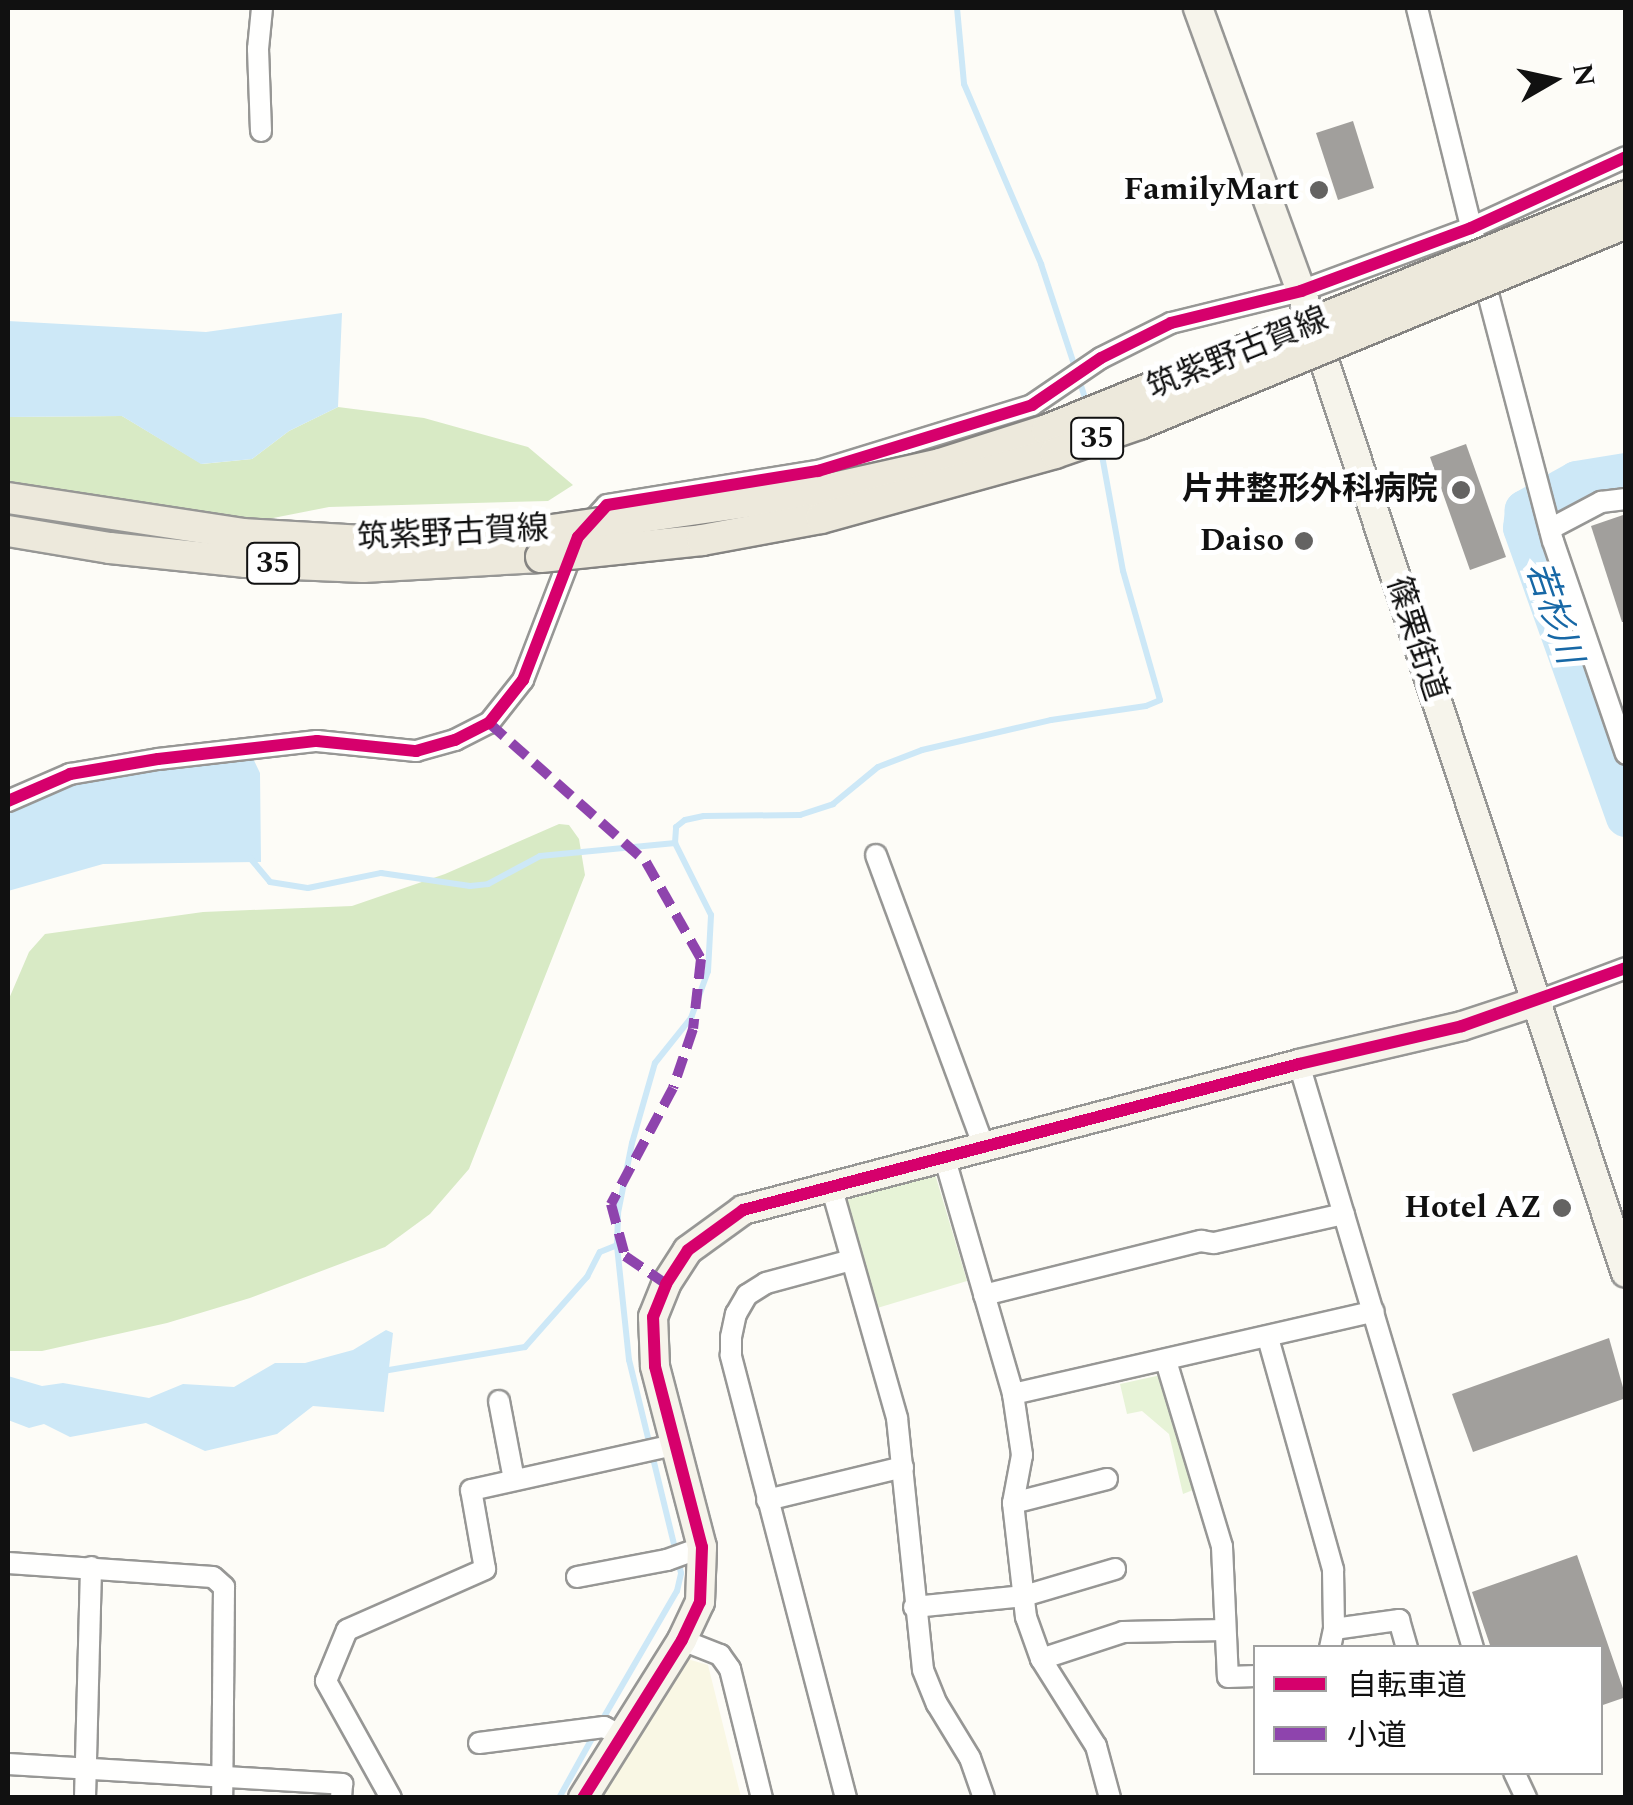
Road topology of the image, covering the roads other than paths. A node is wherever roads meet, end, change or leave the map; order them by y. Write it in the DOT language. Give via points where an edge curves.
graph roads {
  1 [pos="262,8"];
  2 [pos="1198,8"];
  3 [pos="1416,8"];
  4 [pos="261,131"];
  5 [pos="1626,158"];
  6 [pos="1626,196"];
  7 [pos="1626,223"];
  8 [pos="1471,228"];
  9 [pos="1301,291"];
  10 [pos="8,498"];
  11 [pos="1626,499"];
  12 [pos="1550,528"];
  13 [pos="8,531"];
  14 [pos="540,545"];
  15 [pos="1626,754"];
  16 [pos="8,802"];
  17 [pos="876,855"];
  18 [pos="1626,968"];
  19 [pos="1534,1002"];
  20 [pos="1299,1064"];
  21 [pos="983,1144"];
  22 [pos="944,1156"];
  23 [pos="831,1186"];
  24 [pos="1344,1214"];
  25 [pos="851,1260"];
  26 [pos="1626,1274"];
  27 [pos="984,1295"];
  28 [pos="1374,1311"];
  29 [pos="1268,1338"];
  30 [pos="1166,1361"];
  31 [pos="1014,1394"];
  32 [pos="499,1402"];
  33 [pos="674,1445"];
  34 [pos="904,1468"];
  35 [pos="1108,1479"];
  36 [pos="514,1480"];
  37 [pos="768,1500"];
  38 [pos="1013,1503"];
  39 [pos="702,1547"];
  40 [pos="8,1562"];
  41 [pos="90,1567"];
  42 [pos="1115,1569"];
  43 [pos="577,1577"];
  44 [pos="1024,1596"];
  45 [pos="914,1607"];
  46 [pos="1225,1630"];
  47 [pos="1332,1638"];
  48 [pos="682,1640"];
  49 [pos="1406,1645"];
  50 [pos="1472,1645"];
  51 [pos="1042,1659"];
  52 [pos="1253,1676"];
  53 [pos="622,1736"];
  54 [pos="479,1743"];
  55 [pos="8,1764"];
  56 [pos="85,1767"];
  57 [pos="222,1775"];
  58 [pos="1515,1775"];
  59 [pos="342,1791"];
  60 [pos="387,1791"];
  61 [pos="85,1798"];
  62 [pos="222,1798"];
  63 [pos="583,1798"];
  64 [pos="762,1798"];
  65 [pos="846,1798"];
  66 [pos="984,1798"];
  67 [pos="1110,1798"];
  68 [pos="1526,1798"];
  1 -- 4 [label="street"];
  2 -- 9 [label="street, 篠栗街道"];
  3 -- 8 [label="street"];
  5 -- 8 [label="street"];
  6 -- 14 [label="main road, 筑紫野古賀線 / 35, bridge" via="1047,430 940,464"];
  7 -- 14 [label="main road, 筑紫野古賀線 / 35, bridge" via="1055,453 821,518 702,540"];
  8 -- 9 [label="street"];
  8 -- 12 [label="street"];
  9 -- 16 [label="street" via="1172,324 1101,358 1032,405 818,471 607,505 578,537 523,680 489,723 456,740 416,751 317,741 158,759 70,774"];
  9 -- 19 [label="street, 篠栗街道"];
  10 -- 14 [label="main road, 筑紫野古賀線 / 35" via="242,534"];
  11 -- 12 [label="street" via="1601,502"];
  12 -- 15 [label="street"];
  13 -- 14 [label="main road, 筑紫野古賀線 / 35" via="246,562 363,566"];
  17 -- 21 [label="street"];
  18 -- 19 [label="street"];
  19 -- 20 [label="street"];
  19 -- 26 [label="street, 篠栗街道"];
  20 -- 21 [label="street"];
  20 -- 24 [label="street"];
  21 -- 22 [label="street"];
  22 -- 23 [label="street"];
  22 -- 27 [label="street"];
  23 -- 25 [label="street"];
  23 -- 33 [label="street" via="742,1210 688,1250 666,1284 653,1317 655,1366"];
  24 -- 27 [label="street" via="1201,1241"];
  24 -- 28 [label="street"];
  25 -- 34 [label="street" via="897,1418"];
  25 -- 37 [label="street" via="766,1283 736,1314 731,1354"];
  27 -- 31 [label="street"];
  28 -- 29 [label="street"];
  28 -- 50 [label="street"];
  29 -- 30 [label="street"];
  29 -- 47 [label="street" via="1333,1570"];
  30 -- 31 [label="street"];
  30 -- 46 [label="street" via="1222,1547"];
  31 -- 38 [label="street" via="1022,1454"];
  32 -- 36 [label="street"];
  33 -- 36 [label="street"];
  33 -- 39 [label="street"];
  34 -- 37 [label="street"];
  34 -- 45 [label="street"];
  35 -- 38 [label="street"];
  36 -- 60 [label="street" via="471,1490 485,1569 347,1630 326,1682"];
  37 -- 65 [label="street"];
  38 -- 44 [label="street"];
  39 -- 43 [label="street"];
  39 -- 48 [label="street" via="700,1602"];
  40 -- 41 [label="street"];
  41 -- 56 [label="street"];
  41 -- 57 [label="street" via="213,1577 224,1587"];
  42 -- 44 [label="street"];
  44 -- 45 [label="street"];
  44 -- 51 [label="street"];
  45 -- 66 [label="street" via="923,1670"];
  46 -- 51 [label="street" via="1123,1632"];
  46 -- 52 [label="street" via="1228,1677"];
  47 -- 49 [label="street" via="1400,1620"];
  48 -- 53 [label="street"];
  48 -- 64 [label="street" via="720,1655 730,1670"];
  51 -- 67 [label="street" via="1096,1746"];
  53 -- 54 [label="street" via="604,1728"];
  53 -- 63 [label="street"];
  55 -- 56 [label="street"];
  56 -- 57 [label="street"];
  56 -- 61 [label="street"];
  57 -- 59 [label="street"];
  57 -- 62 [label="street"];
  58 -- 68 [label="street"];
  59 -- 60 [label="street"];
}
